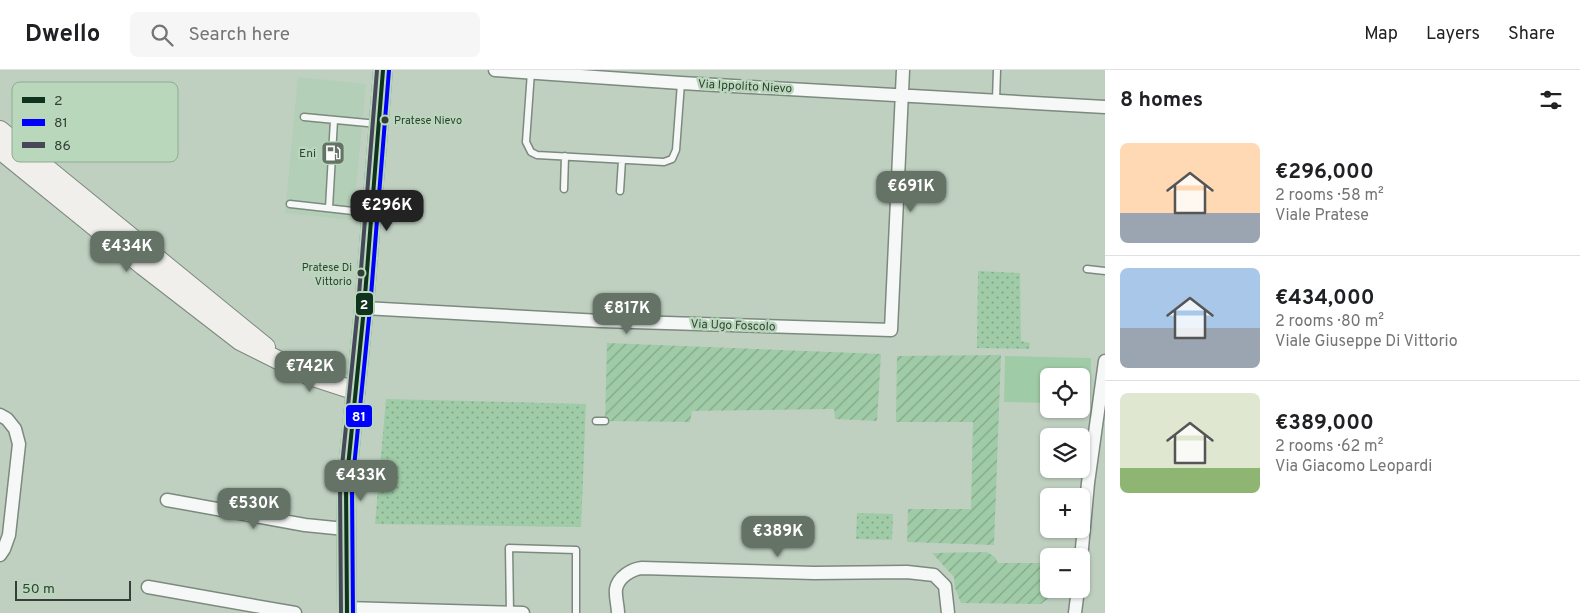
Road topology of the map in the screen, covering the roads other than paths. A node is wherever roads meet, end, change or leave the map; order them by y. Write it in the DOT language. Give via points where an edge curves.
graph roads {
  1 [pos="383,70"];
  2 [pos="495,70"];
  3 [pos="903,70"];
  4 [pos="997,70"];
  5 [pos="531,72"];
  6 [pos="680,83"];
  7 [pos="902,94"];
  8 [pos="996,100"];
  9 [pos="1105,107"];
  10 [pos="304,116"];
  11 [pos="334,120"];
  12 [pos="379,124"];
  13 [pos="0,130"];
  14 [pos="12,140"];
  15 [pos="0,150"];
  16 [pos="565,156"];
  17 [pos="12,160"];
  18 [pos="622,160"];
  19 [pos="15,162"];
  20 [pos="39,162"];
  21 [pos="564,189"];
  22 [pos="620,191"];
  23 [pos="290,204"];
  24 [pos="329,208"];
  25 [pos="372,213"];
  26 [pos="1087,268"];
  27 [pos="1105,271"];
  28 [pos="364,308"];
  29 [pos="278,360"];
  30 [pos="1105,361"];
  31 [pos="356,391"];
  32 [pos="0,415"];
  33 [pos="596,420"];
  34 [pos="605,420"];
  35 [pos="167,500"];
  36 [pos="345,530"];
  37 [pos="1082,548"];
  38 [pos="0,555"];
  39 [pos="148,587"];
  40 [pos="1077,598"];
  41 [pos="347,611"];
  42 [pos="295,613"];
  43 [pos="510,613"];
  44 [pos="523,613"];
  45 [pos="576,613"];
  46 [pos="618,613"];
  47 [pos="948,613"];
  48 [pos="1075,613"];
  1 -- 12 [label="main road"];
  2 -- 5 [label="street, Via Ippolito Nievo"];
  3 -- 7 [label="street"];
  4 -- 8 [label="lane"];
  5 -- 6 [label="street, Via Ippolito Nievo"];
  5 -- 16 [label="lane" via="528,148 537,154"];
  6 -- 7 [label="street, Via Ippolito Nievo"];
  6 -- 18 [label="lane" via="676,150 672,159 664,162"];
  7 -- 8 [label="street, Via Ippolito Nievo"];
  7 -- 28 [label="street, Via Ugo Foscolo" via="892,330 601,321"];
  8 -- 9 [label="street, Via Ippolito Nievo"];
  10 -- 11 [label="lane"];
  11 -- 12 [label="lane"];
  11 -- 24 [label="lane"];
  12 -- 25 [label="main road"];
  13 -- 14 [label="main road"];
  15 -- 17 [label="main road"];
  16 -- 18 [label="lane"];
  16 -- 21 [label="lane"];
  18 -- 22 [label="lane"];
  19 -- 29 [label="main road" via="218,325 240,341"];
  20 -- 29 [label="main road"];
  23 -- 24 [label="lane"];
  24 -- 25 [label="lane"];
  25 -- 28 [label="main road"];
  26 -- 27 [label="lane"];
  28 -- 31 [label="main road"];
  29 -- 31 [label="main road" via="310,376"];
  30 -- 37 [label="street"];
  31 -- 36 [label="main road"];
  32 -- 38 [label="street" via="15,429 19,444 9,535"];
  33 -- 34 [label="lane"];
  35 -- 36 [label="street"];
  36 -- 41 [label="main road"];
  39 -- 42 [label="street"];
  40 -- 48 [label="street"];
  41 -- 43 [label="street"];
  43 -- 44 [label="street"];
  43 -- 45 [label="lane" via="509,548 576,550"];
  46 -- 47 [label="street" via="616,588 632,569 642,568 934,575 945,586"];
}
